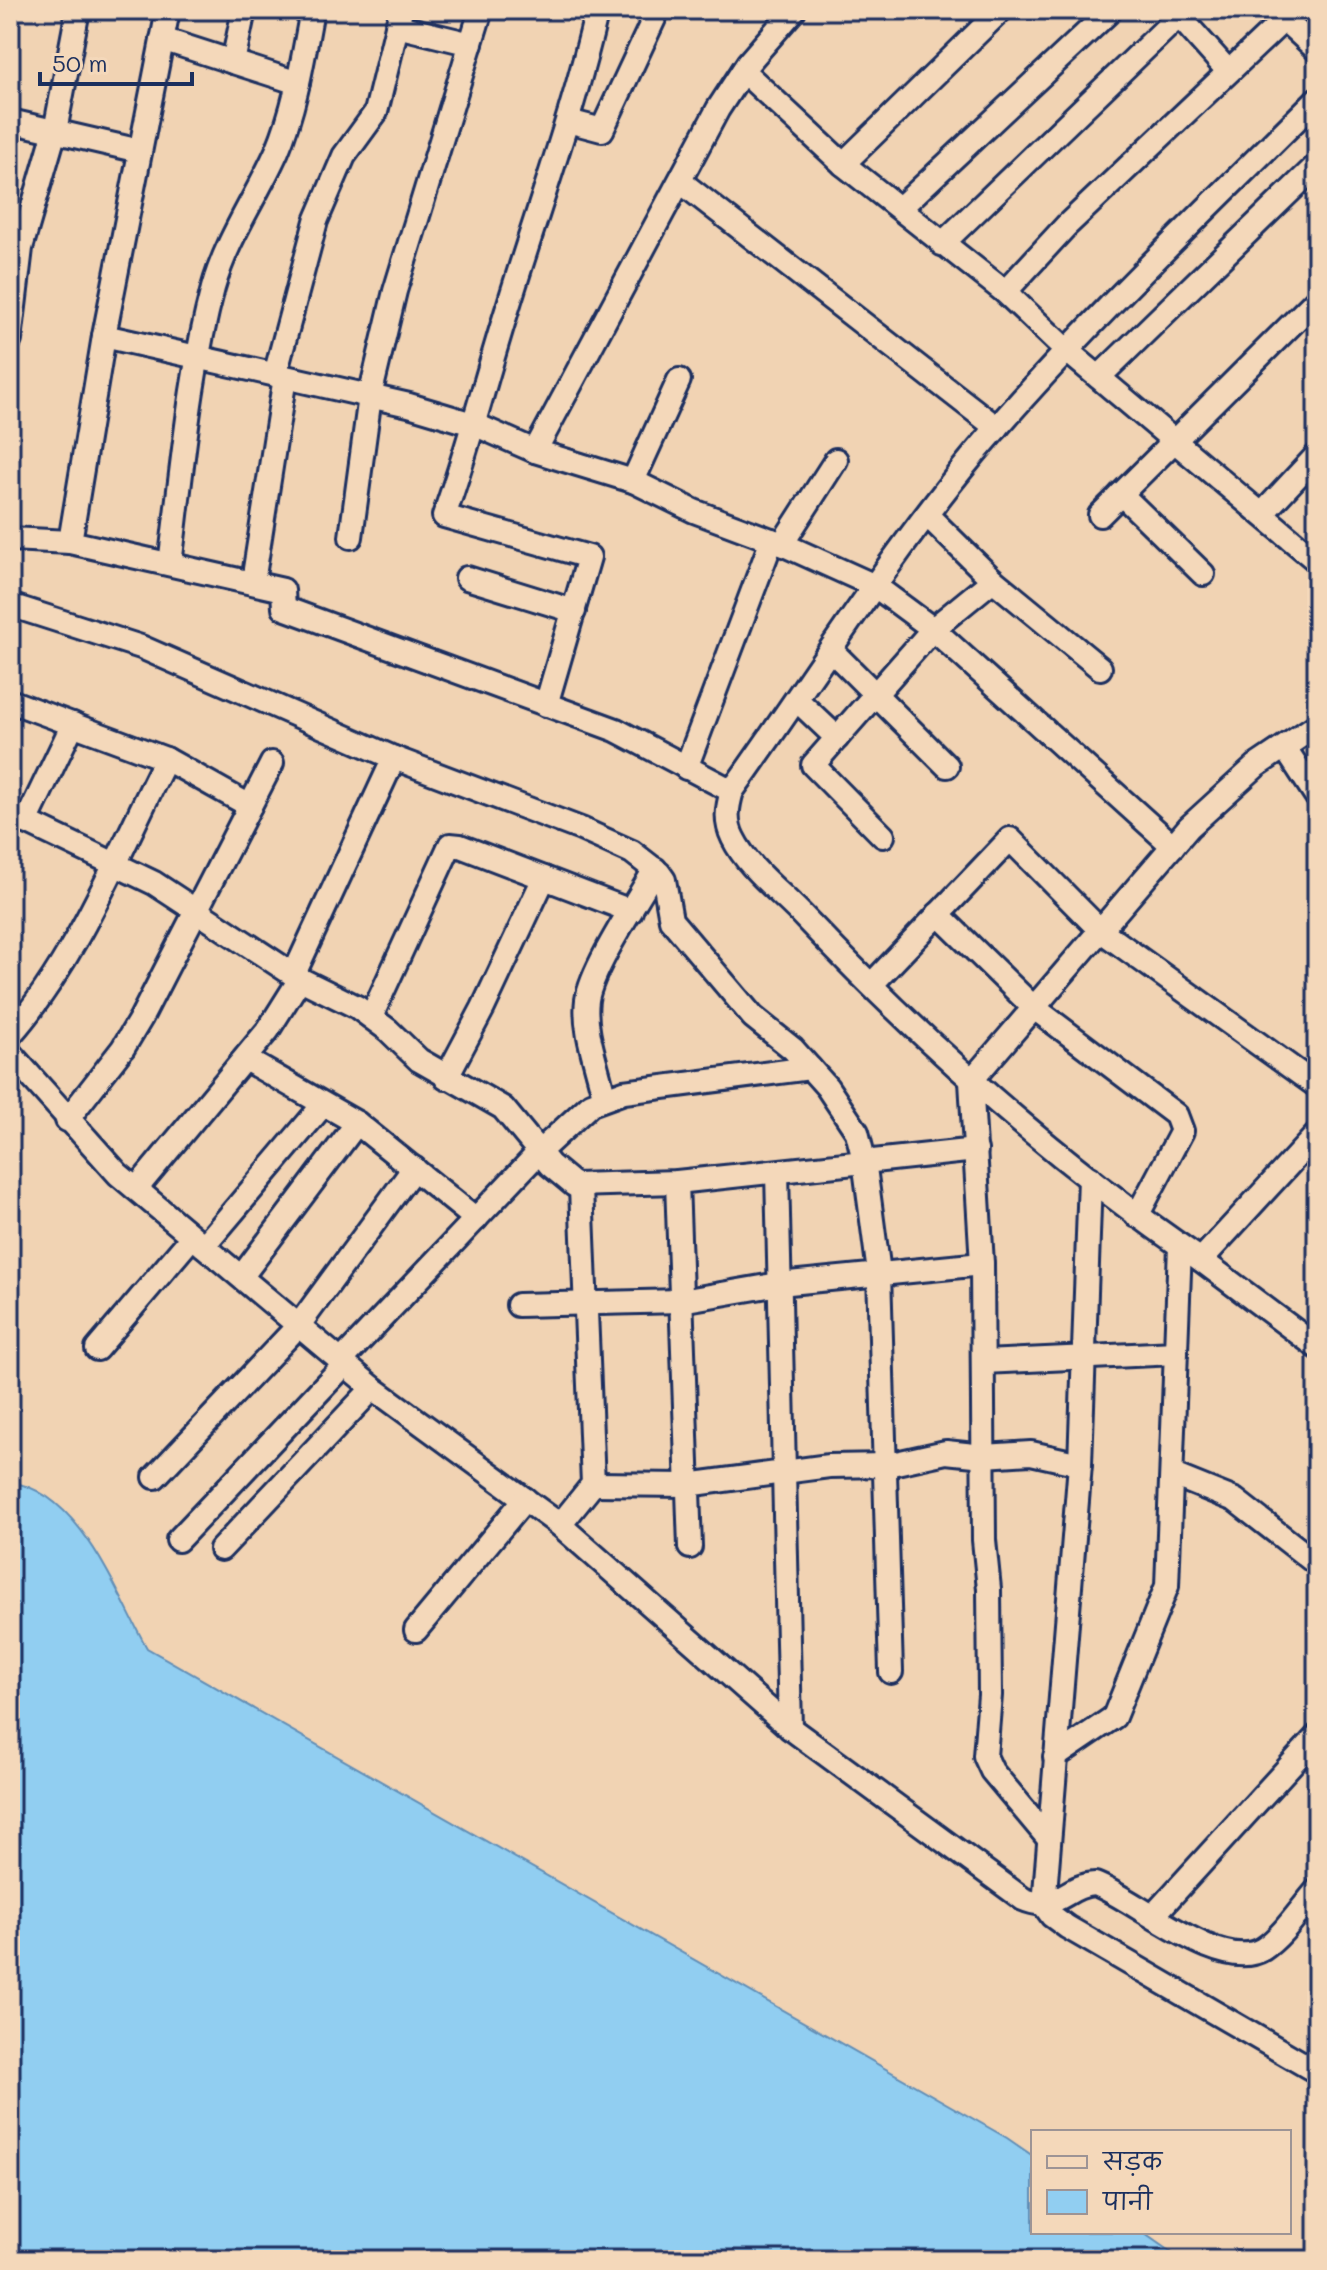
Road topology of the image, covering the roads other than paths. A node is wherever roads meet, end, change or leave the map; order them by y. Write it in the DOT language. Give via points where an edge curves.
graph roads {
  1 [pos="78,10"];
  2 [pos="168,10"];
  3 [pos="244,10"];
  4 [pos="312,10"];
  5 [pos="481,10"];
  6 [pos="597,10"];
  7 [pos="658,10"];
  8 [pos="794,10"];
  9 [pos="1001,10"];
  10 [pos="1111,10"];
  11 [pos="1181,13"];
  12 [pos="1284,13"];
  13 [pos="399,18"];
  14 [pos="162,39"];
  15 [pos="471,44"];
  16 [pos="1317,50"];
  17 [pos="233,62"];
  18 [pos="743,71"];
  19 [pos="1228,71"];
  20 [pos="298,83"];
  21 [pos="1317,99"];
  22 [pos="10,121"];
  23 [pos="568,121"];
  24 [pos="55,131"];
  25 [pos="140,151"];
  26 [pos="843,164"];
  27 [pos="1317,165"];
  28 [pos="681,182"];
  29 [pos="900,208"];
  30 [pos="18,234"];
  31 [pos="942,244"];
  32 [pos="1005,292"];
  33 [pos="1317,299"];
  34 [pos="104,336"];
  35 [pos="10,340"];
  36 [pos="1065,349"];
  37 [pos="198,357"];
  38 [pos="280,376"];
  39 [pos="1099,377"];
  40 [pos="679,380"];
  41 [pos="370,396"];
  42 [pos="476,425"];
  43 [pos="997,428"];
  44 [pos="1174,438"];
  45 [pos="535,451"];
  46 [pos="1317,455"];
  47 [pos="836,460"];
  48 [pos="633,481"];
  49 [pos="1121,494"];
  50 [pos="1263,513"];
  51 [pos="927,515"];
  52 [pos="1100,515"];
  53 [pos="351,537"];
  54 [pos="10,539"];
  55 [pos="70,542"];
  56 [pos="777,542"];
  57 [pos="1317,561"];
  58 [pos="170,564"];
  59 [pos="1203,574"];
  60 [pos="467,578"];
  61 [pos="993,580"];
  62 [pos="253,582"];
  63 [pos="875,586"];
  64 [pos="10,605"];
  65 [pos="574,611"];
  66 [pos="933,629"];
  67 [pos="831,650"];
  68 [pos="1100,668"];
  69 [pos="876,695"];
  70 [pos="797,700"];
  71 [pos="10,701"];
  72 [pos="546,705"];
  73 [pos="73,724"];
  74 [pos="1317,725"];
  75 [pos="837,738"];
  76 [pos="1285,748"];
  77 [pos="394,758"];
  78 [pos="166,759"];
  79 [pos="272,763"];
  80 [pos="947,766"];
  81 [pos="686,768"];
  82 [pos="732,791"];
  83 [pos="1317,797"];
  84 [pos="250,806"];
  85 [pos="15,820"];
  86 [pos="883,836"];
  87 [pos="1173,846"];
  88 [pos="112,864"];
  89 [pos="655,869"];
  90 [pos="544,878"];
  91 [pos="196,910"];
  92 [pos="631,911"];
  93 [pos="938,914"];
  94 [pos="1100,930"];
  95 [pos="297,977"];
  96 [pos="872,984"];
  97 [pos="1033,1007"];
  98 [pos="371,1017"];
  99 [pos="10,1035"];
  100 [pos="10,1053"];
  101 [pos="245,1059"];
  102 [pos="810,1068"];
  103 [pos="446,1078"];
  104 [pos="971,1081"];
  105 [pos="1317,1086"];
  106 [pos="604,1097"];
  107 [pos="323,1105"];
  108 [pos="67,1120"];
  109 [pos="357,1123"];
  110 [pos="1317,1134"];
  111 [pos="976,1150"];
  112 [pos="540,1151"];
  113 [pos="864,1160"];
  114 [pos="414,1168"];
  115 [pos="777,1172"];
  116 [pos="1090,1178"];
  117 [pos="677,1182"];
  118 [pos="581,1188"];
  119 [pos="136,1189"];
  120 [pos="1137,1216"];
  121 [pos="476,1219"];
  122 [pos="198,1242"];
  123 [pos="1180,1246"];
  124 [pos="1201,1260"];
  125 [pos="982,1264"];
  126 [pos="879,1273"];
  127 [pos="242,1276"];
  128 [pos="779,1284"];
  129 [pos="681,1301"];
  130 [pos="583,1302"];
  131 [pos="518,1305"];
  132 [pos="299,1325"];
  133 [pos="1317,1347"];
  134 [pos="97,1349"];
  135 [pos="1176,1353"];
  136 [pos="1083,1358"];
  137 [pos="983,1362"];
  138 [pos="343,1363"];
  139 [pos="373,1388"];
  140 [pos="984,1456"];
  141 [pos="1080,1464"];
  142 [pos="887,1465"];
  143 [pos="783,1474"];
  144 [pos="1173,1475"];
  145 [pos="155,1477"];
  146 [pos="593,1484"];
  147 [pos="687,1485"];
  148 [pos="525,1499"];
  149 [pos="560,1525"];
  150 [pos="178,1540"];
  151 [pos="690,1547"];
  152 [pos="221,1549"];
  153 [pos="1317,1564"];
  154 [pos="416,1630"];
  155 [pos="891,1672"];
  156 [pos="790,1728"];
  157 [pos="1317,1736"];
  158 [pos="1055,1757"];
  159 [pos="1048,1838"];
  160 [pos="1317,1890"];
  161 [pos="1044,1905"];
  162 [pos="1153,1916"];
  163 [pos="1317,2072"];
  1 -- 24 [label="street"];
  2 -- 14 [label="street"];
  3 -- 17 [label="street"];
  4 -- 20 [label="street"];
  5 -- 15 [label="street"];
  6 -- 23 [label="street"];
  7 -- 23 [label="street" via="602,130"];
  8 -- 18 [label="street"];
  9 -- 26 [label="street"];
  10 -- 29 [label="street"];
  11 -- 19 [label="street"];
  11 -- 31 [label="street"];
  12 -- 16 [label="street"];
  12 -- 19 [label="street"];
  13 -- 15 [label="street"];
  13 -- 38 [label="street" via="376,112 344,156 316,221"];
  14 -- 17 [label="street"];
  14 -- 25 [label="street"];
  15 -- 41 [label="street" via="409,239"];
  17 -- 20 [label="street"];
  18 -- 26 [label="street"];
  18 -- 28 [label="street"];
  19 -- 32 [label="street"];
  20 -- 37 [label="street" via="277,150 234,229"];
  21 -- 36 [label="street"];
  22 -- 24 [label="street"];
  23 -- 42 [label="street" via="506,311"];
  24 -- 25 [label="street"];
  24 -- 30 [label="street"];
  25 -- 34 [label="street"];
  26 -- 29 [label="street"];
  27 -- 39 [label="street"];
  28 -- 43 [label="street"];
  28 -- 45 [label="street"];
  29 -- 31 [label="street"];
  30 -- 35 [label="street"];
  31 -- 32 [label="street"];
  32 -- 36 [label="street"];
  33 -- 44 [label="street"];
  34 -- 37 [label="street"];
  34 -- 55 [label="street"];
  36 -- 39 [label="street"];
  36 -- 43 [label="street"];
  37 -- 38 [label="street"];
  37 -- 58 [label="street"];
  38 -- 41 [label="street"];
  38 -- 62 [label="street"];
  39 -- 44 [label="street"];
  40 -- 48 [label="street"];
  41 -- 42 [label="street"];
  41 -- 53 [label="street"];
  42 -- 45 [label="street"];
  42 -- 65 [label="street" via="444,516 589,557"];
  43 -- 51 [label="street"];
  44 -- 49 [label="street"];
  44 -- 50 [label="street"];
  45 -- 48 [label="street"];
  46 -- 50 [label="street"];
  47 -- 56 [label="street"];
  48 -- 56 [label="street"];
  49 -- 52 [label="street"];
  49 -- 59 [label="street"];
  50 -- 57 [label="street"];
  51 -- 61 [label="street"];
  51 -- 63 [label="street"];
  54 -- 55 [label="street"];
  55 -- 58 [label="street"];
  56 -- 63 [label="street"];
  56 -- 81 [label="street"];
  58 -- 62 [label="street"];
  60 -- 65 [label="street"];
  61 -- 66 [label="street"];
  61 -- 68 [label="street"];
  62 -- 72 [label="street" via="283,590 284,608"];
  63 -- 66 [label="street"];
  63 -- 67 [label="street"];
  64 -- 77 [label="street" via="141,647"];
  65 -- 72 [label="street"];
  66 -- 69 [label="street"];
  66 -- 87 [label="street"];
  67 -- 69 [label="street"];
  67 -- 70 [label="street"];
  69 -- 75 [label="street"];
  69 -- 80 [label="street"];
  70 -- 75 [label="street"];
  70 -- 82 [label="street"];
  71 -- 73 [label="street"];
  72 -- 81 [label="street" via="616,730"];
  73 -- 78 [label="street"];
  73 -- 85 [label="street"];
  74 -- 76 [label="street"];
  75 -- 86 [label="street" via="813,765"];
  76 -- 83 [label="street"];
  76 -- 87 [label="street" via="1256,766"];
  77 -- 89 [label="street" via="581,829 632,852"];
  77 -- 95 [label="street"];
  78 -- 84 [label="street"];
  78 -- 88 [label="street"];
  79 -- 84 [label="street"];
  81 -- 82 [label="street"];
  82 -- 96 [label="street" via="728,827 740,849"];
  84 -- 91 [label="street"];
  85 -- 88 [label="street"];
  87 -- 94 [label="street"];
  88 -- 91 [label="street"];
  88 -- 99 [label="street" via="63,961"];
  89 -- 92 [label="street"];
  89 -- 102 [label="street" via="664,880 671,920 753,1017"];
  90 -- 92 [label="street"];
  90 -- 98 [label="street" via="450,845"];
  90 -- 103 [label="street"];
  91 -- 95 [label="street"];
  91 -- 108 [label="street" via="123,1048"];
  92 -- 106 [label="street" via="587,1001"];
  93 -- 94 [label="street" via="1010,839"];
  93 -- 96 [label="street"];
  93 -- 97 [label="street"];
  94 -- 97 [label="street"];
  94 -- 105 [label="street"];
  95 -- 98 [label="street"];
  95 -- 101 [label="street"];
  96 -- 104 [label="street"];
  97 -- 104 [label="street"];
  97 -- 120 [label="street" via="1176,1115 1182,1131"];
  98 -- 103 [label="street"];
  100 -- 108 [label="street"];
  101 -- 107 [label="street"];
  101 -- 119 [label="street"];
  102 -- 106 [label="street"];
  102 -- 113 [label="street" via="857,1132"];
  103 -- 112 [label="street" via="503,1108"];
  104 -- 111 [label="street"];
  104 -- 116 [label="street"];
  106 -- 112 [label="street"];
  107 -- 109 [label="street"];
  107 -- 122 [label="street"];
  108 -- 119 [label="street"];
  109 -- 114 [label="street"];
  109 -- 127 [label="street"];
  110 -- 124 [label="street"];
  111 -- 113 [label="street"];
  111 -- 125 [label="street"];
  112 -- 118 [label="street" via="565,1181"];
  112 -- 121 [label="street"];
  113 -- 115 [label="street"];
  113 -- 126 [label="street"];
  114 -- 121 [label="street"];
  114 -- 132 [label="street"];
  115 -- 117 [label="street"];
  115 -- 128 [label="street"];
  116 -- 120 [label="street"];
  116 -- 136 [label="street"];
  117 -- 118 [label="street"];
  117 -- 129 [label="street"];
  118 -- 130 [label="street"];
  119 -- 122 [label="street"];
  120 -- 123 [label="street"];
  121 -- 138 [label="street"];
  122 -- 127 [label="street"];
  122 -- 134 [label="street"];
  123 -- 124 [label="street"];
  123 -- 135 [label="street"];
  124 -- 133 [label="street"];
  125 -- 126 [label="street"];
  125 -- 137 [label="street"];
  126 -- 128 [label="street"];
  126 -- 142 [label="street"];
  127 -- 132 [label="street"];
  128 -- 129 [label="street"];
  128 -- 143 [label="street"];
  129 -- 130 [label="street"];
  129 -- 147 [label="street"];
  130 -- 131 [label="street"];
  130 -- 146 [label="street"];
  132 -- 138 [label="street"];
  132 -- 145 [label="street"];
  135 -- 136 [label="street"];
  135 -- 144 [label="street"];
  136 -- 137 [label="street"];
  136 -- 141 [label="street"];
  137 -- 140 [label="street"];
  138 -- 139 [label="street"];
  138 -- 150 [label="street"];
  139 -- 148 [label="street"];
  139 -- 152 [label="street"];
  140 -- 141 [label="street" via="1031,1453"];
  140 -- 142 [label="street" via="946,1452"];
  140 -- 159 [label="street" via="990,1680 985,1756"];
  141 -- 158 [label="street"];
  142 -- 143 [label="street" via="829,1466"];
  142 -- 155 [label="street"];
  143 -- 147 [label="street"];
  143 -- 156 [label="street"];
  144 -- 153 [label="street" via="1235,1500"];
  144 -- 158 [label="street" via="1167,1586 1114,1717"];
  146 -- 147 [label="street"];
  146 -- 149 [label="street"];
  147 -- 151 [label="street"];
  148 -- 149 [label="street"];
  148 -- 154 [label="street"];
  149 -- 156 [label="street"];
  156 -- 161 [label="street" via="1023,1899"];
  157 -- 162 [label="street"];
  158 -- 159 [label="street"];
  159 -- 161 [label="street"];
  160 -- 162 [label="street" via="1264,1949 1245,1954 1201,1943"];
  161 -- 162 [label="street" via="1095,1884"];
  161 -- 163 [label="street" via="1067,1927"];
}
